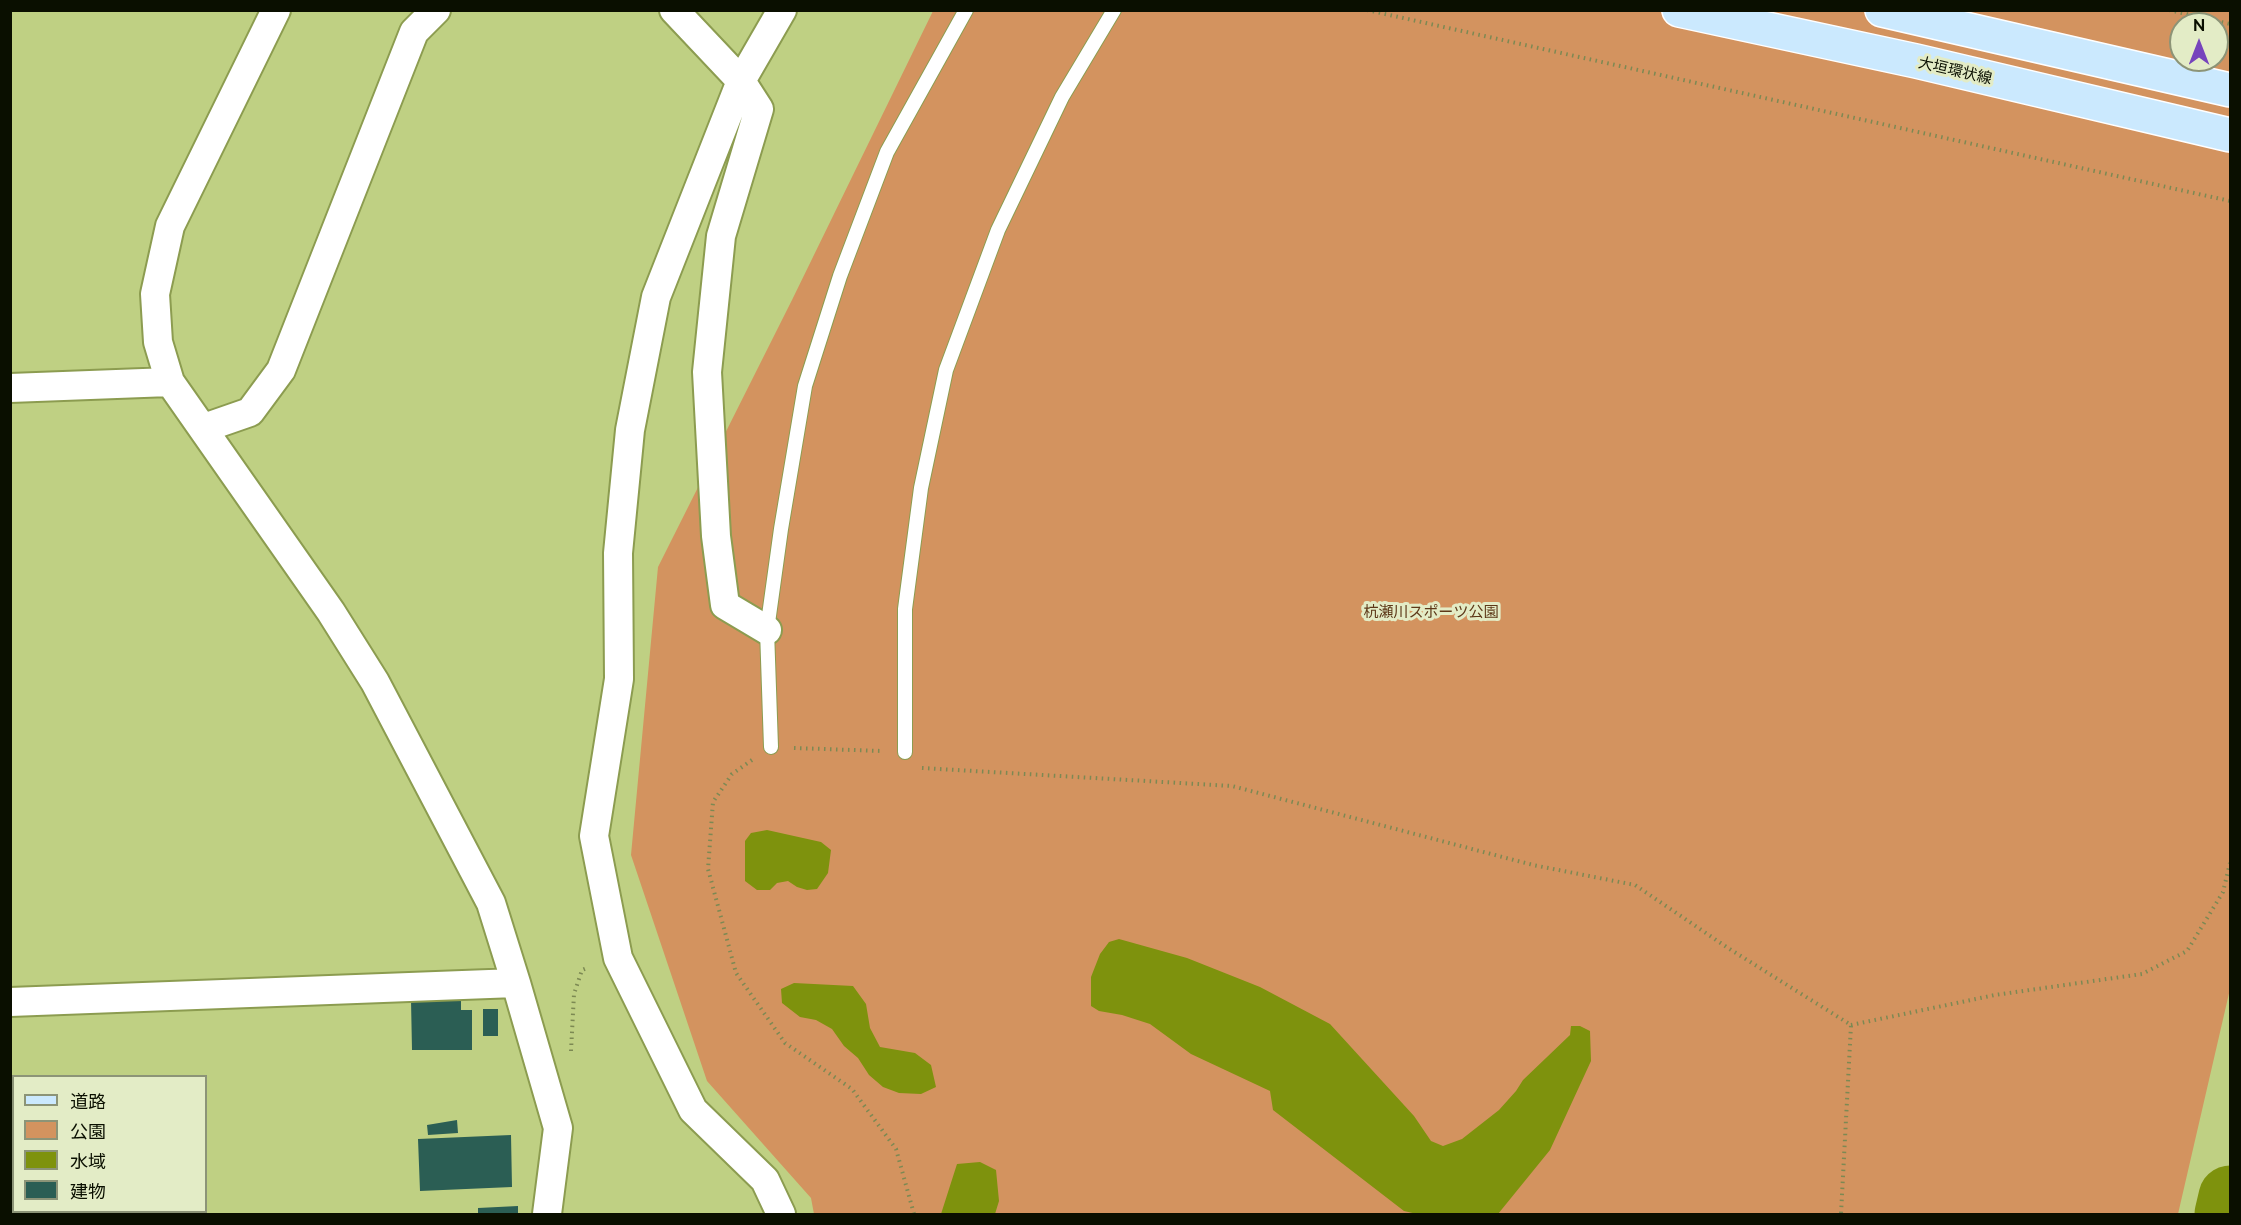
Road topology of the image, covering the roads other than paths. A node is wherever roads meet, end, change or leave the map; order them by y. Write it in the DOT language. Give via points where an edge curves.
graph roads {
  1 [pos="276,10"];
  2 [pos="436,10"];
  3 [pos="674,10"];
  4 [pos="782,10"];
  5 [pos="966,10"];
  6 [pos="1114,10"];
  7 [pos="1679,10"];
  8 [pos="1882,10"];
  9 [pos="741,81"];
  10 [pos="2230,90"];
  11 [pos="2230,135"];
  12 [pos="170,382"];
  13 [pos="10,388"];
  14 [pos="204,428"];
  15 [pos="767,630"];
  16 [pos="771,747"];
  17 [pos="905,752"];
  18 [pos="516,983"];
  19 [pos="10,1002"];
  20 [pos="547,1215"];
  21 [pos="781,1215"];
  1 -- 12 [label="street" via="170,226 155,294 158,342"];
  2 -- 14 [label="street" via="414,32 281,370 250,412"];
  3 -- 9 [label="street"];
  4 -- 9 [label="street"];
  5 -- 15 [label="lane" via="887,152 840,276 805,386"];
  6 -- 17 [label="lane" via="1062,97 998,230 946,370 921,488 905,609"];
  7 -- 11 [label="main road, 大垣環状線"];
  8 -- 10 [label="main road"];
  9 -- 15 [label="street" via="759,109 721,236 707,372 716,536 725,605"];
  9 -- 21 [label="street" via="656,297 630,430 618,554 619,679 594,836 618,958 693,1110 765,1180"];
  12 -- 13 [label="street"];
  12 -- 14 [label="street"];
  14 -- 18 [label="street" via="375,682 491,903"];
  15 -- 16 [label="lane"];
  18 -- 19 [label="street"];
  18 -- 20 [label="street" via="558,1128"];
}
